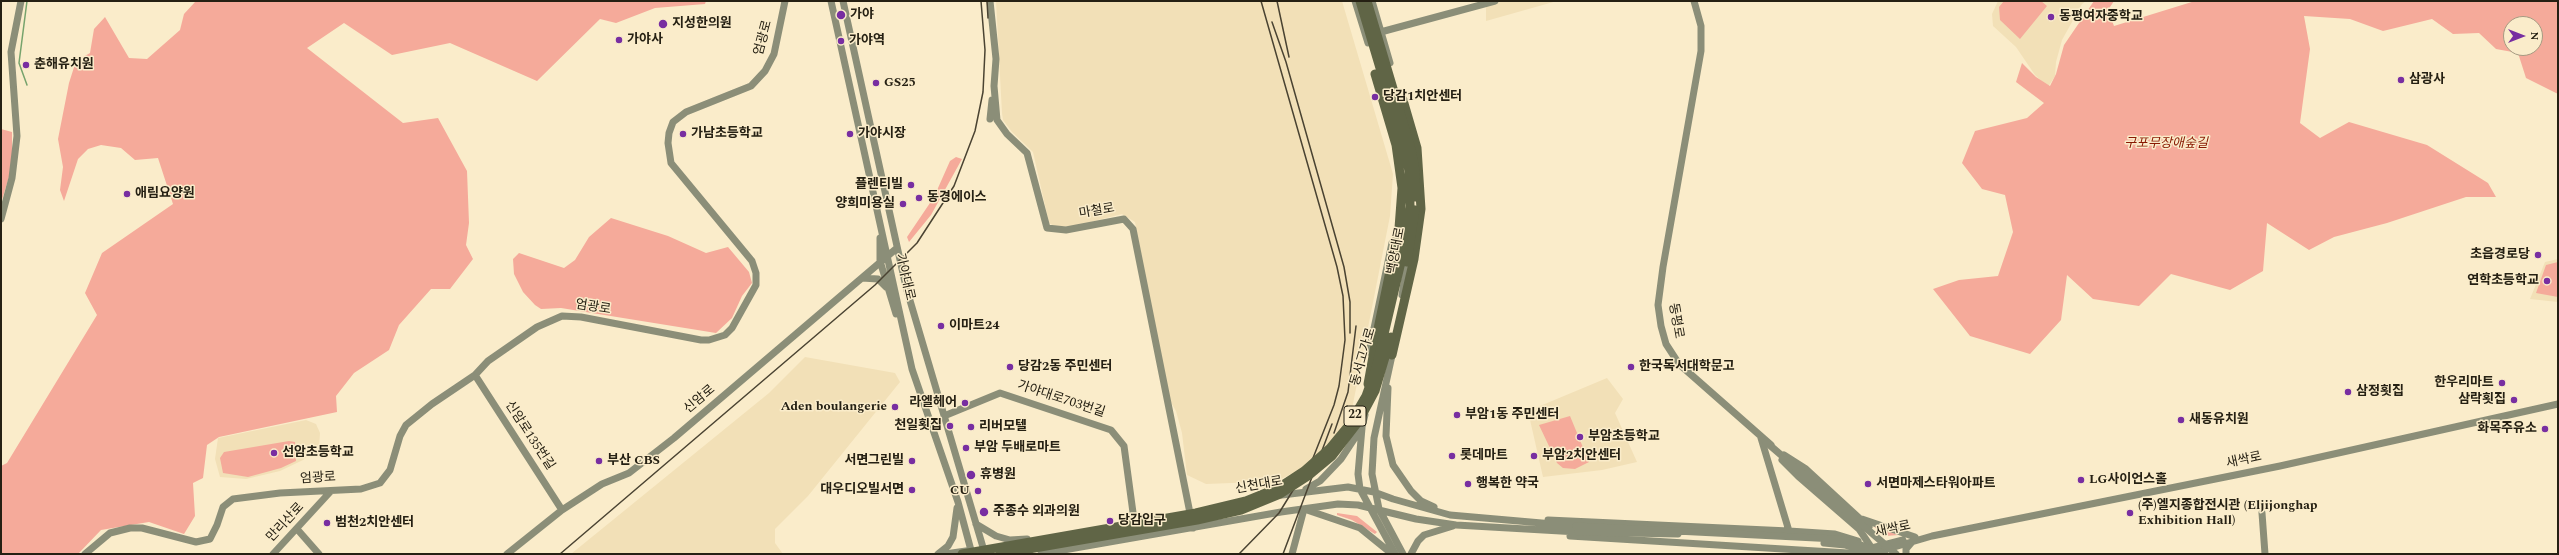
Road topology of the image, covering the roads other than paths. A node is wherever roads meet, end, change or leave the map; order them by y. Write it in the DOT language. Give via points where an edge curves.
graph roads {
  1 [pos="21,1"];
  2 [pos="785,1"];
  3 [pos="831,1"];
  4 [pos="842,1"];
  5 [pos="990,1"];
  6 [pos="1355,1"];
  7 [pos="1360,1"];
  8 [pos="1367,1"];
  9 [pos="1371,1"];
  10 [pos="1495,1"];
  11 [pos="1694,1"];
  12 [pos="1363,28"];
  13 [pos="1382,32"];
  14 [pos="1369,36"];
  15 [pos="1388,55"];
  16 [pos="1374,58"];
  17 [pos="994,86"];
  18 [pos="990,119"];
  19 [pos="1,220"];
  20 [pos="879,221"];
  21 [pos="880,243"];
  22 [pos="897,248"];
  23 [pos="887,256"];
  24 [pos="880,261"];
  25 [pos="868,273"];
  26 [pos="862,278"];
  27 [pos="906,287"];
  28 [pos="892,292"];
  29 [pos="1392,355"];
  30 [pos="1390,370"];
  31 [pos="475,375"];
  32 [pos="2558,404"];
  33 [pos="944,416"];
  34 [pos="1362,427"];
  35 [pos="1763,440"];
  36 [pos="1360,489"];
  37 [pos="331,491"];
  38 [pos="1302,491"];
  39 [pos="1374,492"];
  40 [pos="958,502"];
  41 [pos="1370,507"];
  42 [pos="1304,508"];
  43 [pos="1379,509"];
  44 [pos="562,510"];
  45 [pos="1189,511"];
  46 [pos="2262,513"];
  47 [pos="1450,514"];
  48 [pos="1860,518"];
  49 [pos="1134,520"];
  50 [pos="1518,521"];
  51 [pos="976,524"];
  52 [pos="1456,525"];
  53 [pos="1192,528"];
  54 [pos="296,529"];
  55 [pos="1577,529"];
  56 [pos="1519,530"];
  57 [pos="1788,531"];
  58 [pos="1030,539"];
  59 [pos="1914,540"];
  60 [pos="1888,545"];
  61 [pos="984,551"];
  62 [pos="1060,551"];
  63 [pos="971,552"];
  64 [pos="1872,552"];
  65 [pos="85,554"];
  66 [pos="273,554"];
  67 [pos="319,554"];
  68 [pos="507,554"];
  69 [pos="938,554"];
  70 [pos="945,554"];
  71 [pos="962,554"];
  72 [pos="1000,554"];
  73 [pos="1041,554"];
  74 [pos="1052,554"];
  75 [pos="1292,554"];
  76 [pos="1392,554"];
  77 [pos="1395,554"];
  78 [pos="1403,554"];
  79 [pos="1411,554"];
  80 [pos="1862,554"];
  81 [pos="1885,554"];
  82 [pos="1896,554"];
  83 [pos="1899,554"];
  84 [pos="1906,554"];
  85 [pos="2265,554"];
  1 -- 19 [label="main road" via="11,52 17,136 12,178"];
  2 -- 31 [label="main road, 엄광로" via="774,54 765,71 751,86 686,112 673,122 669,133 671,163 752,261 756,273 756,284 732,328 716,338 701,340 580,317 562,316 537,326 488,361"];
  3 -- 20 [label="main road, 가야대로"];
  4 -- 22 [label="main road, 가야대로"];
  5 -- 17 [label="main road, 마철로" via="996,58"];
  6 -- 12 [label="main road, 백양대로"];
  7 -- 14 [label="highway, 동서고가로 / 22, bridge"];
  8 -- 72 [label="highway, 동서고가로 / 22, bridge" via="1411,149 1416,192 1412,239 1385,361 1375,391 1359,421 1341,447 1318,468 1280,494 1255,505 1197,520"];
  9 -- 13 [label="main road, 백양대로"];
  9 -- 29 [label="highway" via="1403,100 1420,169 1421,209 1409,281"];
  10 -- 13 [label="main road"];
  11 -- 35 [label="main road, 동평로" via="1701,26 1701,50 1663,267 1659,300 1660,320 1666,344 1678,364"];
  12 -- 13 [label="main road" via="1372,34"];
  12 -- 16 [label="main road, 백양대로"];
  13 -- 15 [label="main road, 백양대로"];
  14 -- 34 [label="highway, bridge" via="1368,51 1396,145 1402,188 1399,228 1378,329"];
  14 -- 71 [label="highway, 동서고가로 / 22, bridge" via="1405,152 1409,171 1410,206 1401,262 1376,368 1366,396 1339,438 1316,462 1291,480 1266,494 1241,503"];
  15 -- 16 [label="main road" via="1384,51 1379,51"];
  15 -- 29 [label="main road, 백양대로" via="1414,145 1418,188 1414,231"];
  16 -- 34 [label="main road, 백양대로" via="1388,104 1400,171 1400,191 1375,318 1367,368"];
  17 -- 18 [label="main road"];
  17 -- 45 [label="main road, 마철로" via="999,125 1027,153 1047,228 1066,230 1124,219 1133,229"];
  20 -- 21 [label="main road"];
  20 -- 23 [label="main road, 가야대로"];
  21 -- 24 [label="main road"];
  21 -- 25 [label="main road"];
  22 -- 23 [label="main road, 신암로"];
  22 -- 27 [label="main road, 가야대로"];
  23 -- 24 [label="main road, 신암로"];
  23 -- 28 [label="main road, 가야대로"];
  24 -- 25 [label="main road, 신암로"];
  24 -- 28 [label="main road"];
  25 -- 26 [label="main road, 신암로"];
  26 -- 28 [label="main road" via="878,278"];
  26 -- 44 [label="main road, 신암로" via="630,473 602,484"];
  27 -- 28 [label="main road" via="902,284 897,285"];
  27 -- 33 [label="main road, 가야대로"];
  28 -- 40 [label="main road" via="912,370"];
  29 -- 30 [label="main road, 백양대로"];
  30 -- 39 [label="main road, 백양대로" via="1374,438"];
  30 -- 47 [label="main road" via="1386,436 1393,465 1421,501"];
  31 -- 37 [label="main road, 엄광로" via="406,425 390,470 380,483 361,489"];
  31 -- 44 [label="main road, 신암로135번길"];
  32 -- 59 [label="main road, 새싹로" via="2280,466"];
  33 -- 49 [label="main road, 가야대로703번길" via="1000,393 1103,426 1122,442"];
  33 -- 51 [label="main road, 가야대로"];
  34 -- 36 [label="main road, 백양대로" via="1358,474"];
  34 -- 38 [label="main road" via="1331,470 1320,481"];
  35 -- 48 [label="main road, 동평로" via="1806,469"];
  35 -- 57 [label="main road"];
  35 -- 64 [label="main road" via="1798,476 1848,519"];
  35 -- 82 [label="main road, bridge"];
  36 -- 38 [label="main road, 신천대로" via="1337,487"];
  36 -- 39 [label="main road, 신천대로"];
  36 -- 41 [label="main road, 백양대로"];
  37 -- 54 [label="main road, 만리산로"];
  37 -- 65 [label="main road, 엄광로" via="250,495 233,499 223,507 210,539 196,542 142,528 130,528 110,533"];
  38 -- 45 [label="main road, 신천대로"];
  39 -- 43 [label="main road, 백양대로"];
  39 -- 47 [label="main road, 신천대로" via="1393,500"];
  40 -- 63 [label="main road"];
  40 -- 69 [label="main road" via="954,535 948,546"];
  41 -- 42 [label="main road" via="1338,504"];
  41 -- 43 [label="main road"];
  41 -- 77 [label="main road, 백양대로"];
  42 -- 53 [label="main road"];
  42 -- 75 [label="main road"];
  42 -- 76 [label="main road" via="1360,528"];
  43 -- 52 [label="main road" via="1416,519"];
  43 -- 78 [label="main road, 백양대로"];
  44 -- 68 [label="main road, 신암로"];
  45 -- 49 [label="main road, 신천대로"];
  45 -- 53 [label="main road, 마철로"];
  46 -- 85 [label="main road"];
  47 -- 50 [label="main road, 신천대로"];
  48 -- 59 [label="main road"];
  48 -- 60 [label="main road, 동평로"];
  49 -- 58 [label="main road, 신천대로"];
  50 -- 55 [label="main road, 신천대로"];
  50 -- 57 [label="main road" via="1580,520"];
  51 -- 58 [label="main road" via="996,536 1010,540"];
  51 -- 61 [label="main road, 가야대로"];
  52 -- 56 [label="main road"];
  52 -- 79 [label="main road" via="1424,536"];
  53 -- 62 [label="main road"];
  54 -- 66 [label="main road, 만리산로"];
  54 -- 67 [label="main road"];
  55 -- 56 [label="main road"];
  55 -- 64 [label="main road, bridge" via="1829,543"];
  55 -- 81 [label="main road, bridge" via="1836,539 1853,542"];
  56 -- 80 [label="main road" via="1541,534"];
  57 -- 64 [label="main road" via="1835,534"];
  58 -- 61 [label="main road, 신천대로"];
  59 -- 60 [label="main road, 새싹로"];
  59 -- 84 [label="main road" via="1906,549"];
  60 -- 64 [label="main road, 새싹로"];
  60 -- 83 [label="main road, 동평로"];
  61 -- 63 [label="main road, 신천대로"];
  62 -- 73 [label="main road"];
  62 -- 74 [label="main road"];
  63 -- 70 [label="main road, 신천대로"];
  64 -- 80 [label="main road, 새싹로"];
}
